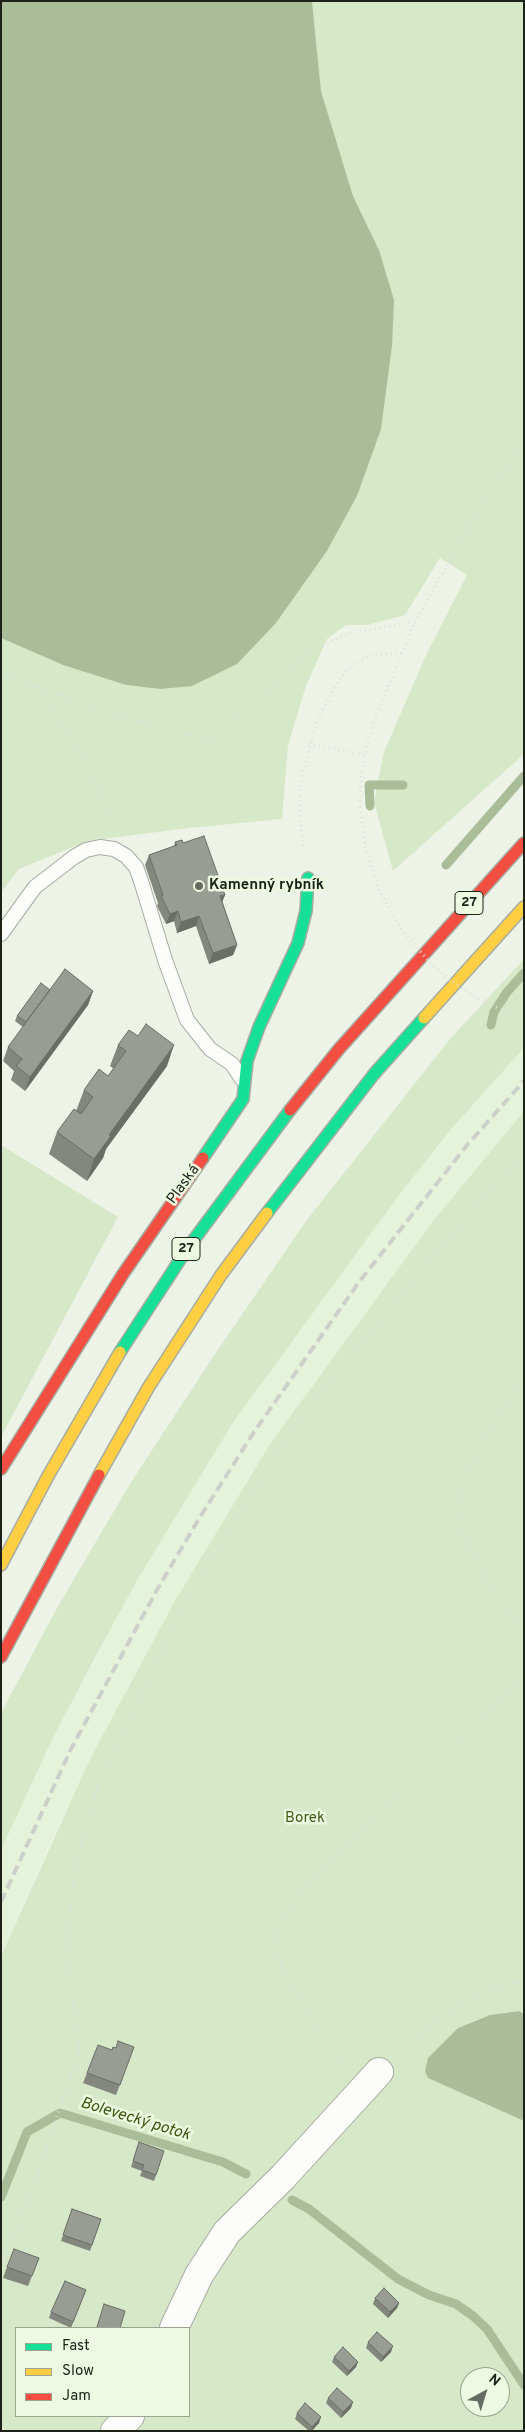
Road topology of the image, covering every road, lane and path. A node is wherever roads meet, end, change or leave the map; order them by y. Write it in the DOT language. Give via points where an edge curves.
graph roads {
  1 [pos="524,445"];
  2 [pos="414,622"];
  3 [pos="402,653"];
  4 [pos="1,671"];
  5 [pos="37,686"];
  6 [pos="309,744"];
  7 [pos="366,755"];
  8 [pos="524,843"];
  9 [pos="126,856"];
  10 [pos="308,878"];
  11 [pos="524,907"];
  12 [pos="1,934"];
  13 [pos="524,1019"];
  14 [pos="243,1081"];
  15 [pos="524,1159"];
  16 [pos="524,1376"];
  17 [pos="1,1469"];
  18 [pos="1,1565"];
  19 [pos="524,1628"];
  20 [pos="1,1657"];
  21 [pos="524,1675"];
  22 [pos="524,1979"];
  23 [pos="366,2073"];
  24 [pos="1,2267"];
  25 [pos="174,2327"];
  26 [pos="129,2417"];
  27 [pos="115,2431"];
  1 -- 2 [label="path" via="480,505"];
  2 -- 3 [label="path"];
  2 -- 5 [label="path" via="349,633 313,650 296,662 213,741 96,710"];
  3 -- 6 [label="path" via="373,655 352,665 327,701"];
  3 -- 7 [label="path" via="377,713"];
  4 -- 5 [label="path"];
  5 -- 9 [label="path" via="83,756"];
  6 -- 7 [label="path"];
  6 -- 10 [label="path" via="299,798"];
  7 -- 13 [label="path, bridge" via="360,807 365,846 379,890 401,929 422,955 448,979 478,999"];
  8 -- 18 [label="main road, 27" via="339,1049 260,1148 187,1248 113,1363"];
  9 -- 12 [label="lane" via="100,847 74,857 35,887"];
  9 -- 14 [label="lane" via="141,881 186,1020 210,1049 232,1064"];
  10 -- 14 [label="main road, Plaská" via="306,910 298,943 259,1027"];
  11 -- 20 [label="main road" via="374,1074 220,1275 138,1405"];
  14 -- 17 [label="main road, Plaská" via="243,1099 234,1115 123,1274"];
  15 -- 24 [label="path" via="501,1175 294,1425 187,1599 98,1786 77,1860 66,1936 79,2052 65,2099"];
  16 -- 19 [label="path" via="489,1430 459,1490 461,1530 500,1601"];
  21 -- 23 [label="path" via="304,1888 278,1928 275,1948 284,1971 326,2042"];
  22 -- 23 [label="path" via="480,1993 431,2024"];
  23 -- 25 [label="street" via="284,2177 227,2232 199,2274"];
  26 -- 27 [label="street"];
}
